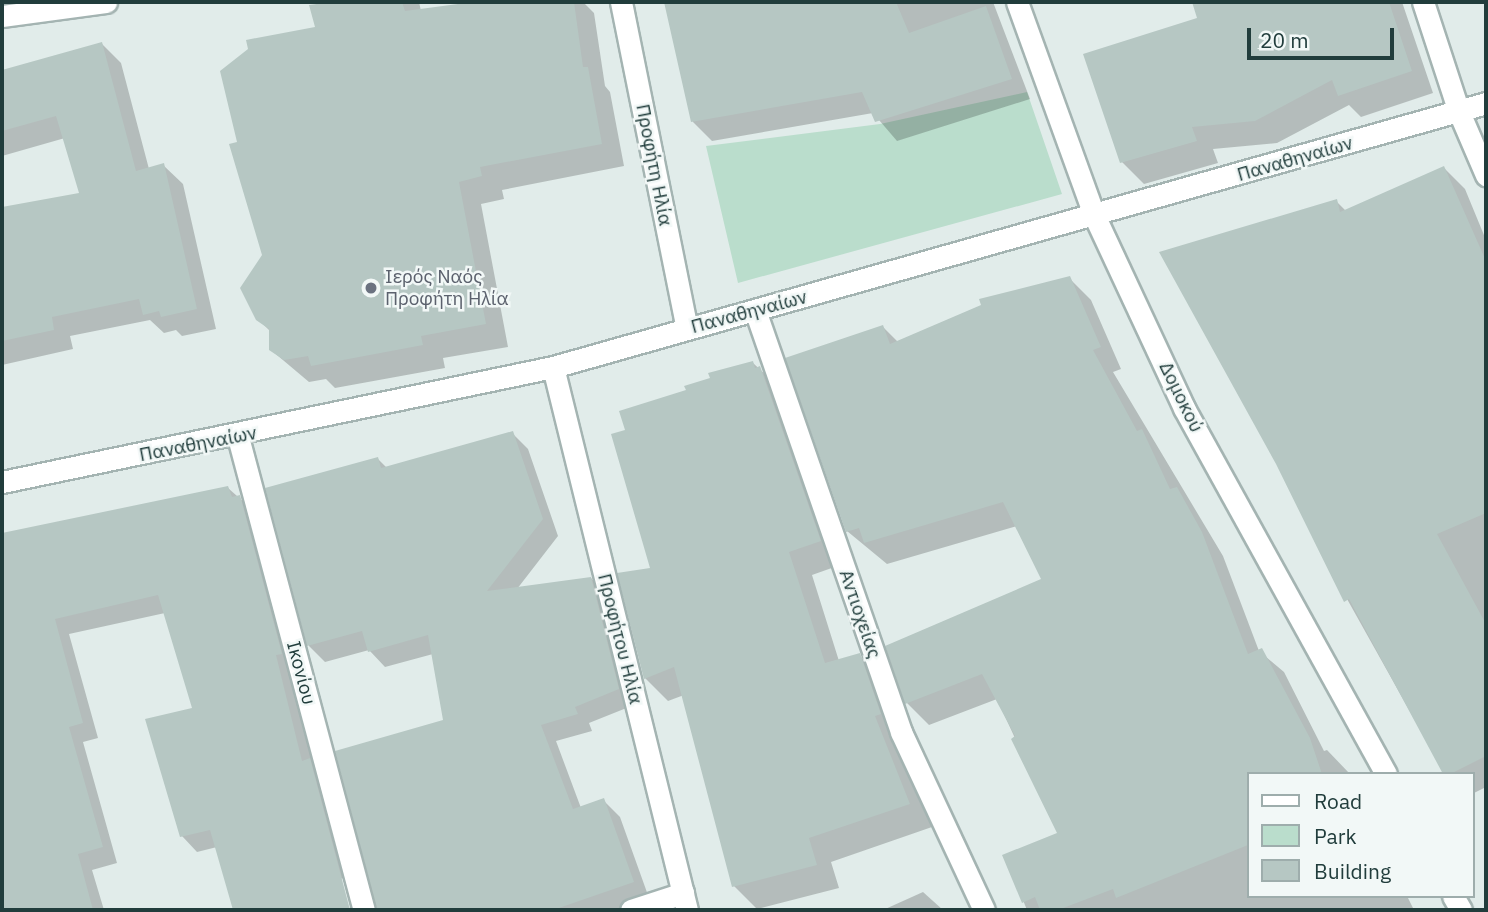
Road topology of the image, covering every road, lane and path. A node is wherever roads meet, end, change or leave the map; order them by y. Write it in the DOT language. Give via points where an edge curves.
graph roads {
  1 [pos="106,2"];
  2 [pos="621,2"];
  3 [pos="1017,2"];
  4 [pos="1423,2"];
  5 [pos="29,7"];
  6 [pos="2,16"];
  7 [pos="1486,103"];
  8 [pos="1459,112"];
  9 [pos="1486,175"];
  10 [pos="1095,217"];
  11 [pos="755,310"];
  12 [pos="687,328"];
  13 [pos="553,367"];
  14 [pos="238,436"];
  15 [pos="2,482"];
  16 [pos="1385,772"];
  17 [pos="685,901"];
  18 [pos="364,910"];
  19 [pos="631,910"];
  20 [pos="984,910"];
  1 -- 5 [label="street"];
  2 -- 12 [label="street, Προφήτη Ηλία"];
  3 -- 10 [label="street, Δομοκού"];
  4 -- 8 [label="street"];
  5 -- 6 [label="street"];
  7 -- 8 [label="street, Παναθηναίων"];
  8 -- 9 [label="street"];
  8 -- 10 [label="street, Παναθηναίων"];
  10 -- 11 [label="street, Παναθηναίων"];
  10 -- 16 [label="street, Δομοκού" via="1184,408"];
  11 -- 12 [label="street, Παναθηναίων"];
  11 -- 20 [label="street, Αντιοχείας" via="901,733"];
  12 -- 13 [label="street, Παναθηναίων"];
  13 -- 14 [label="street, Παναθηναίων"];
  13 -- 17 [label="street, Προφήτου Ηλία"];
  14 -- 15 [label="street, Παναθηναίων"];
  14 -- 18 [label="street, Ικονίου"];
  17 -- 19 [label="street"];
}
